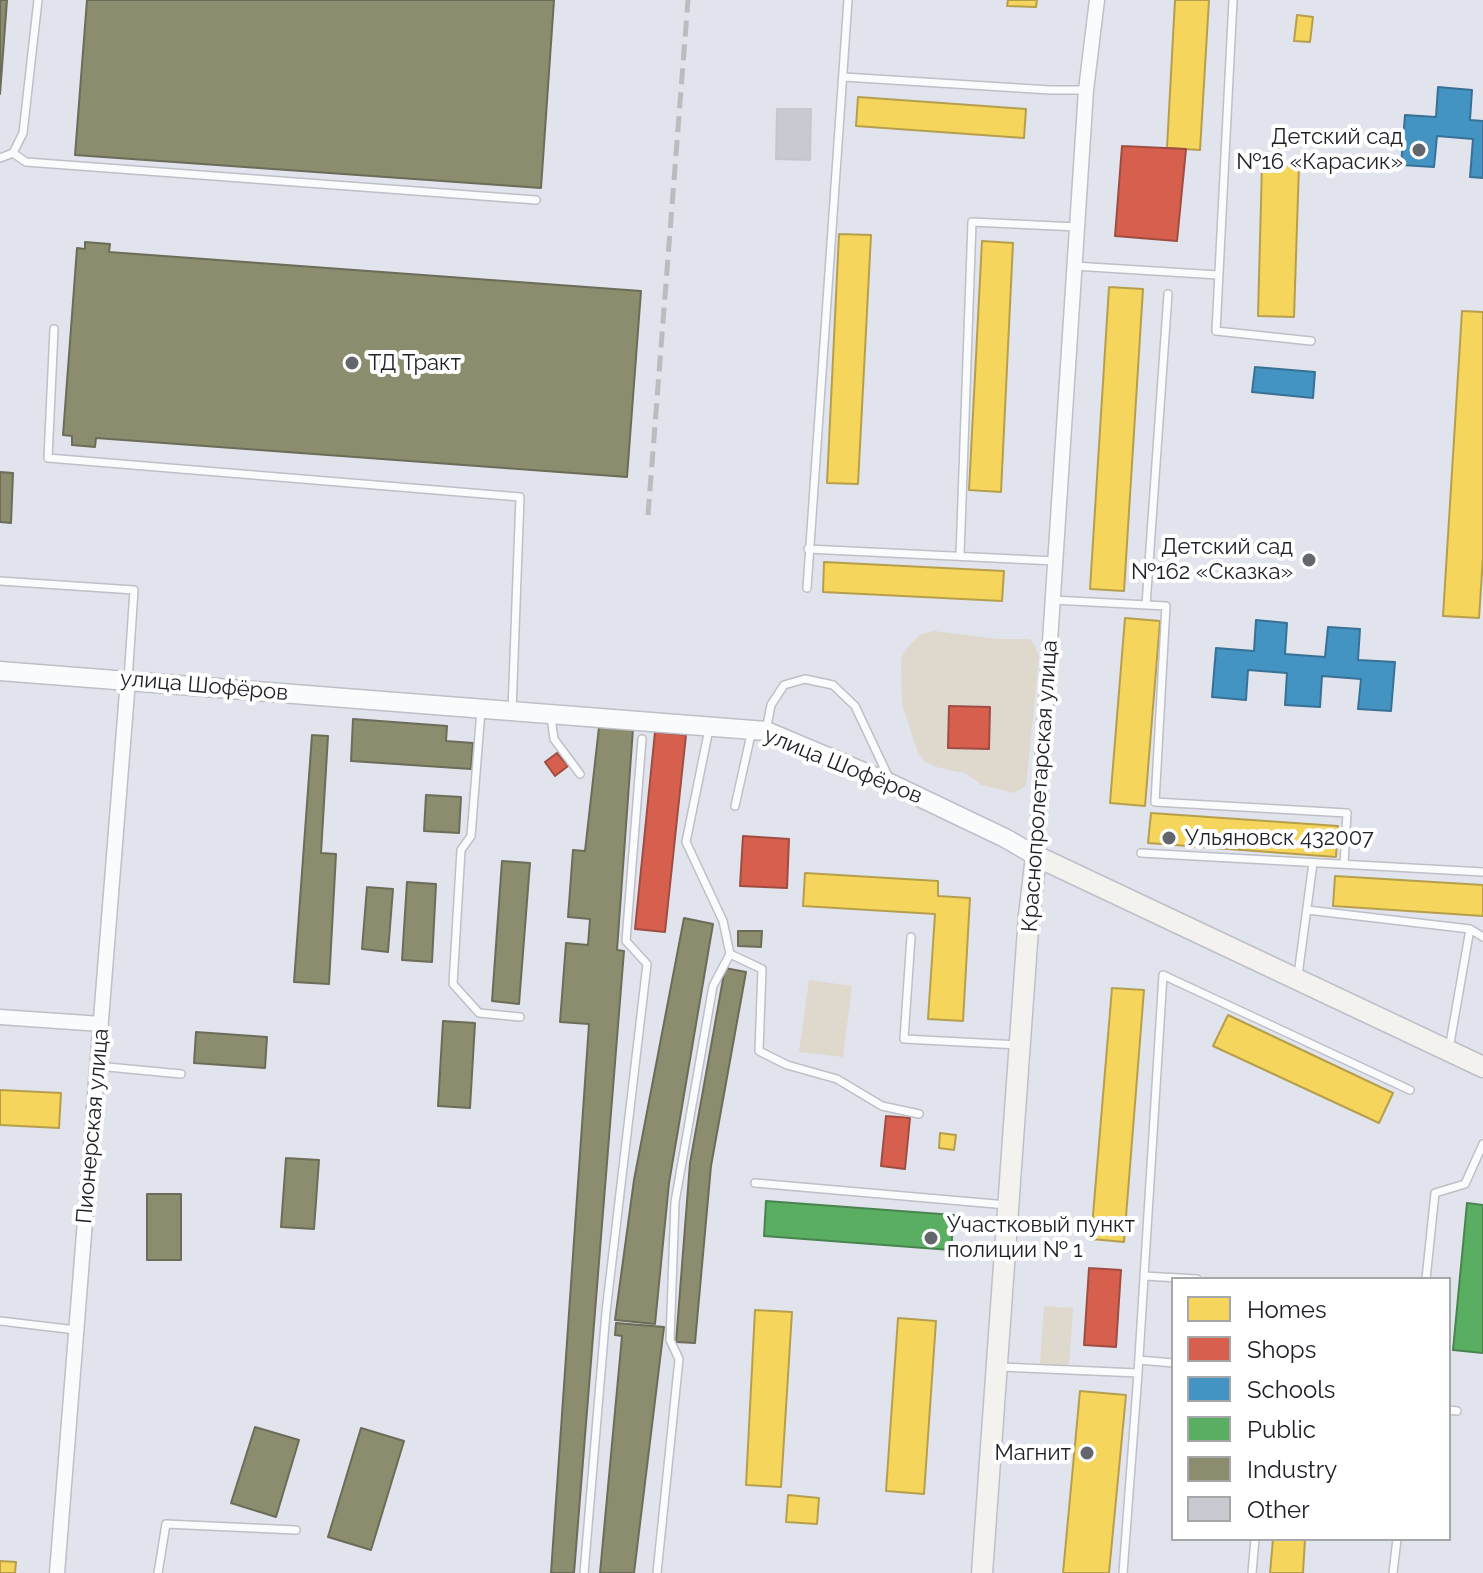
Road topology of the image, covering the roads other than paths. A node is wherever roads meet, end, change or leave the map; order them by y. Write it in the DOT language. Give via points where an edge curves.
graph roads {
  1 [pos="38,0"];
  2 [pos="848,0"];
  3 [pos="1097,0"];
  4 [pos="1233,0"];
  5 [pos="844,77"];
  6 [pos="1086,90"];
  7 [pos="13,153"];
  8 [pos="0,158"];
  9 [pos="536,200"];
  10 [pos="1077,227"];
  11 [pos="1074,266"];
  12 [pos="1218,275"];
  13 [pos="1168,294"];
  14 [pos="54,329"];
  15 [pos="1311,341"];
  16 [pos="808,549"];
  17 [pos="960,555"];
  18 [pos="1055,561"];
  19 [pos="0,581"];
  20 [pos="807,588"];
  21 [pos="1053,600"];
  22 [pos="1146,605"];
  23 [pos="0,671"];
  24 [pos="128,680"];
  25 [pos="481,709"];
  26 [pos="512,711"];
  27 [pos="551,714"];
  28 [pos="709,726"];
  29 [pos="759,730"];
  30 [pos="642,739"];
  31 [pos="580,774"];
  32 [pos="892,784"];
  33 [pos="735,806"];
  34 [pos="1141,853"];
  35 [pos="1036,856"];
  36 [pos="1313,863"];
  37 [pos="1344,864"];
  38 [pos="1483,872"];
  39 [pos="1307,910"];
  40 [pos="1470,929"];
  41 [pos="911,937"];
  42 [pos="1483,937"];
  43 [pos="730,954"];
  44 [pos="1297,979"];
  45 [pos="0,1017"];
  46 [pos="520,1017"];
  47 [pos="101,1024"];
  48 [pos="1021,1045"];
  49 [pos="1449,1051"];
  50 [pos="97,1066"];
  51 [pos="1483,1067"];
  52 [pos="181,1074"];
  53 [pos="1410,1090"];
  54 [pos="919,1114"];
  55 [pos="1483,1143"];
  56 [pos="755,1183"];
  57 [pos="1009,1205"];
  58 [pos="1144,1276"];
  59 [pos="1426,1277"];
  60 [pos="1171,1278"];
  61 [pos="0,1321"];
  62 [pos="76,1330"];
  63 [pos="1139,1360"];
  64 [pos="1171,1363"];
  65 [pos="997,1367"];
  66 [pos="1138,1373"];
  67 [pos="296,1530"];
  68 [pos="1255,1541"];
  69 [pos="1397,1541"];
  70 [pos="57,1573"];
  71 [pos="158,1573"];
  72 [pos="584,1573"];
  73 [pos="657,1573"];
  74 [pos="982,1573"];
  75 [pos="1123,1573"];
  76 [pos="1252,1573"];
  77 [pos="1393,1573"];
  1 -- 7 [label="lane" via="23,133"];
  2 -- 5 [label="lane"];
  3 -- 6 [label="street, Краснопролетарская улица"];
  4 -- 12 [label="lane"];
  5 -- 6 [label="lane"];
  5 -- 16 [label="lane"];
  6 -- 10 [label="street, Краснопролетарская улица"];
  7 -- 8 [label="lane"];
  7 -- 9 [label="lane" via="26,162"];
  10 -- 11 [label="street, Краснопролетарская улица"];
  10 -- 17 [label="lane" via="972,222"];
  11 -- 12 [label="lane"];
  11 -- 18 [label="street, Краснопролетарская улица"];
  12 -- 15 [label="lane" via="1216,331"];
  13 -- 22 [label="lane"];
  14 -- 26 [label="lane" via="48,458 520,497"];
  16 -- 17 [label="lane"];
  16 -- 20 [label="lane"];
  17 -- 18 [label="lane"];
  18 -- 21 [label="street, Краснопролетарская улица"];
  19 -- 24 [label="lane" via="134,590"];
  21 -- 22 [label="lane"];
  21 -- 35 [label="street, Краснопролетарская улица"];
  22 -- 37 [label="lane" via="1166,606 1155,802 1347,813"];
  23 -- 24 [label="street, улица Шофёров"];
  24 -- 25 [label="street, улица Шофёров"];
  24 -- 47 [label="street, Пионерская улица"];
  25 -- 26 [label="street, улица Шофёров"];
  25 -- 46 [label="lane" via="471,836 461,850 453,984 479,1013"];
  26 -- 27 [label="street, улица Шофёров"];
  27 -- 28 [label="street, улица Шофёров"];
  27 -- 31 [label="lane" via="554,739"];
  28 -- 29 [label="street, улица Шофёров"];
  28 -- 43 [label="lane" via="686,842 723,921"];
  29 -- 32 [label="street, улица Шофёров"];
  29 -- 32 [label="lane" via="784,685 805,679 833,685 855,706"];
  29 -- 33 [label="lane"];
  30 -- 72 [label="lane" via="626,941 647,964 606,1312"];
  32 -- 35 [label="street, улица Шофёров"];
  34 -- 36 [label="lane"];
  35 -- 44 [label="main road, улица Шофёров"];
  35 -- 48 [label="main road, Краснопролетарская улица"];
  36 -- 37 [label="lane"];
  36 -- 39 [label="lane"];
  37 -- 38 [label="lane"];
  39 -- 40 [label="lane"];
  39 -- 44 [label="lane"];
  40 -- 42 [label="lane"];
  40 -- 49 [label="lane"];
  41 -- 48 [label="lane" via="904,1039"];
  43 -- 54 [label="lane" via="762,969 759,1051 837,1079 882,1106"];
  43 -- 73 [label="lane" via="713,986 675,1202 670,1340 679,1359"];
  44 -- 49 [label="main road, улица Шофёров"];
  45 -- 47 [label="street"];
  47 -- 50 [label="street, Пионерская улица"];
  48 -- 57 [label="main road, Краснопролетарская улица"];
  49 -- 51 [label="main road, улица Шофёров"];
  50 -- 52 [label="lane"];
  50 -- 62 [label="street, Пионерская улица"];
  53 -- 58 [label="lane" via="1163,975"];
  55 -- 59 [label="lane" via="1465,1184 1435,1193"];
  56 -- 57 [label="lane"];
  57 -- 65 [label="main road, Краснопролетарская улица"];
  58 -- 60 [label="lane"];
  58 -- 63 [label="lane"];
  61 -- 62 [label="lane"];
  62 -- 70 [label="street, Пионерская улица"];
  63 -- 64 [label="lane"];
  63 -- 66 [label="lane"];
  65 -- 66 [label="lane"];
  65 -- 74 [label="main road, Краснопролетарская улица"];
  66 -- 75 [label="lane"];
  67 -- 71 [label="lane" via="166,1524"];
  68 -- 76 [label="lane"];
  69 -- 77 [label="lane"];
}
